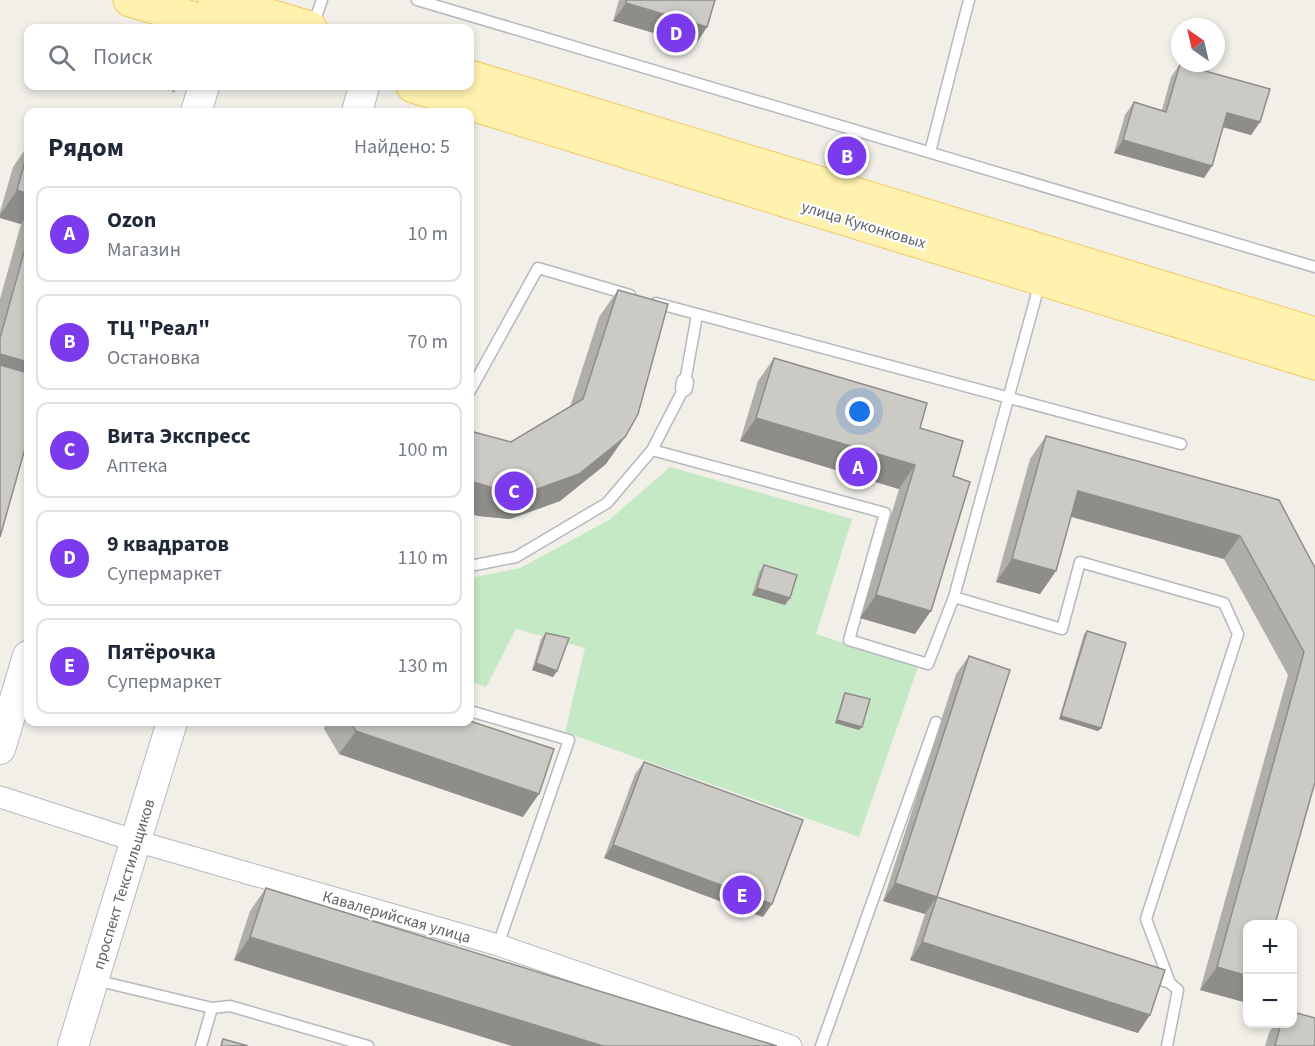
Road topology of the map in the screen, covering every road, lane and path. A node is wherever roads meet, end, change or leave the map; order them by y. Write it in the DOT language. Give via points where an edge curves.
graph roads {
  1 [pos="130,0"];
  2 [pos="322,0"];
  3 [pos="417,0"];
  4 [pos="969,0"];
  5 [pos="220,21"];
  6 [pos="249,24"];
  7 [pos="259,24"];
  8 [pos="313,24"];
  9 [pos="474,78"];
  10 [pos="363,90"];
  11 [pos="426,90"];
  12 [pos="358,108"];
  13 [pos="930,152"];
  14 [pos="1315,267"];
  15 [pos="1041,279"];
  16 [pos="697,315"];
  17 [pos="1315,357"];
  18 [pos="474,384"];
  19 [pos="1008,399"];
  20 [pos="1181,444"];
  21 [pos="652,450"];
  22 [pos="474,565"];
  23 [pos="954,597"];
  24 [pos="24,669"];
  25 [pos="474,712"];
  26 [pos="936,722"];
  27 [pos="171,726"];
  28 [pos="0,749"];
  29 [pos="0,797"];
  30 [pos="136,841"];
  31 [pos="498,945"];
  32 [pos="1137,972"];
  33 [pos="94,980"];
  34 [pos="1170,983"];
  35 [pos="212,1008"];
  36 [pos="73,1046"];
  37 [pos="201,1046"];
  38 [pos="368,1046"];
  39 [pos="790,1046"];
  40 [pos="821,1046"];
  41 [pos="1167,1046"];
  1 -- 5 [label="main road"];
  2 -- 8 [label="lane"];
  3 -- 13 [label="lane"];
  4 -- 13 [label="lane"];
  5 -- 6 [label="main road"];
  5 -- 7 [label="main road"];
  9 -- 17 [label="main road, улица Куконковых"];
  10 -- 12 [label="main road"];
  11 -- 15 [label="main road, улица Куконковых"];
  13 -- 14 [label="lane"];
  15 -- 17 [label="main road, улица Куконковых"];
  15 -- 19 [label="lane"];
  16 -- 18 [label="lane" via="538,268"];
  16 -- 19 [label="lane"];
  16 -- 21 [label="lane" via="685,385"];
  19 -- 20 [label="lane"];
  19 -- 23 [label="lane"];
  21 -- 22 [label="lane" via="607,503 516,557"];
  21 -- 23 [label="lane" via="885,513 849,640 928,664"];
  23 -- 34 [label="lane" via="1062,629 1080,562 1224,603 1238,634 1146,919"];
  24 -- 28 [label="main road"];
  25 -- 31 [label="lane" via="569,741"];
  26 -- 40 [label="lane"];
  27 -- 30 [label="main road, проспект Текстильщиков"];
  29 -- 30 [label="street, Кавалерийская улица"];
  30 -- 31 [label="street, Кавалерийская улица"];
  30 -- 33 [label="main road, проспект Текстильщиков"];
  31 -- 39 [label="street, Кавалерийская улица"];
  32 -- 34 [label="lane"];
  33 -- 35 [label="lane"];
  33 -- 36 [label="main road, проспект Текстильщиков"];
  34 -- 41 [label="lane" via="1178,990"];
  35 -- 37 [label="lane"];
  35 -- 38 [label="lane" via="230,1006"];
}
